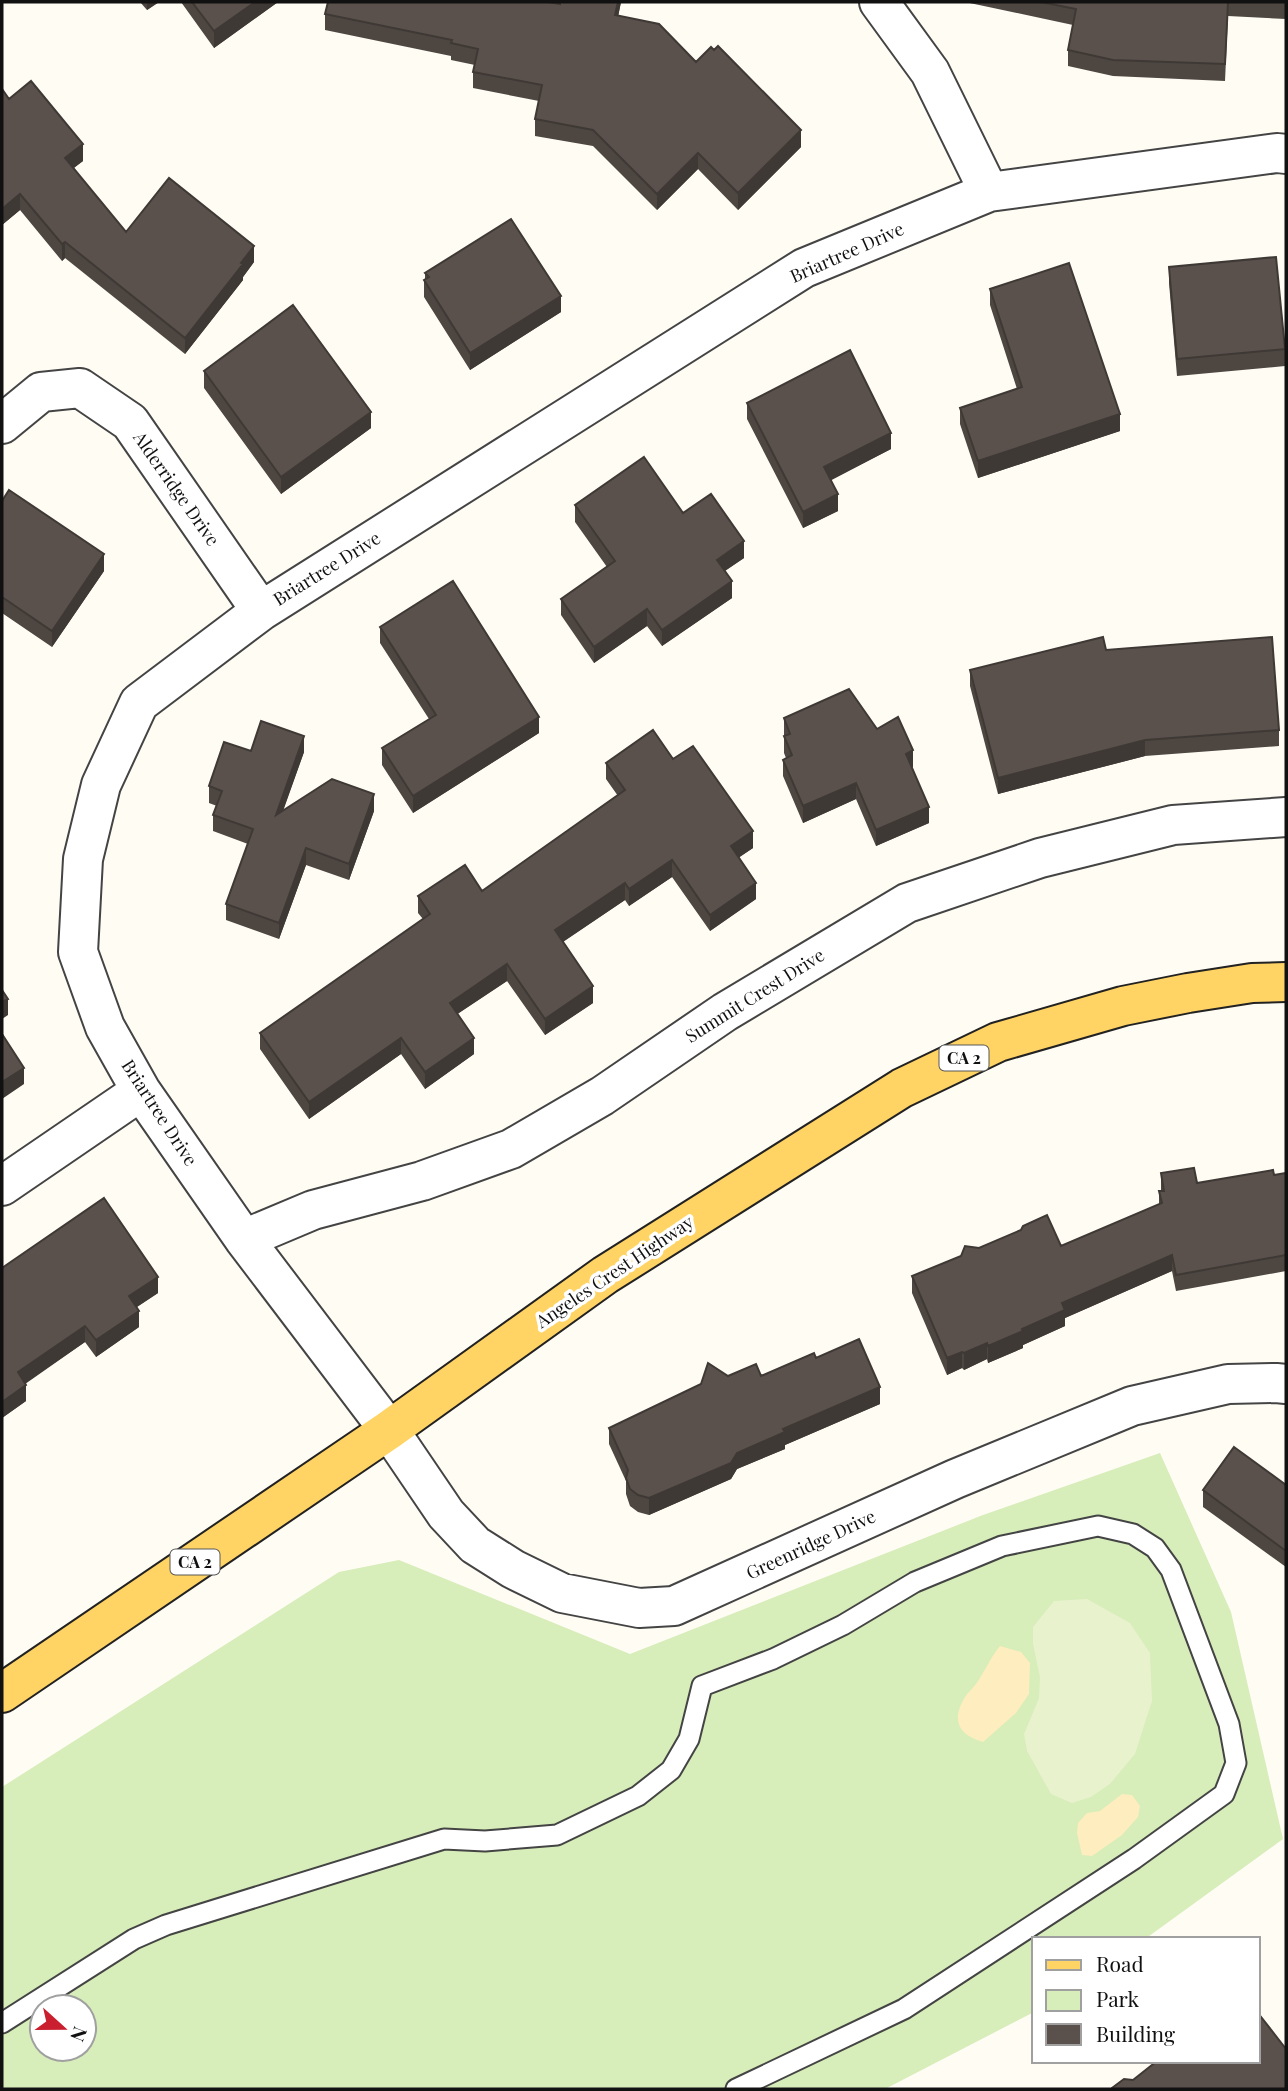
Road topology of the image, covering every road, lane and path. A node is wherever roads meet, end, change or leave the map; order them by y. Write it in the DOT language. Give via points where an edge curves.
graph roads {
  1 [pos="879,2"];
  2 [pos="1286,154"];
  3 [pos="989,192"];
  4 [pos="2,425"];
  5 [pos="261,611"];
  6 [pos="1286,817"];
  7 [pos="1286,982"];
  8 [pos="141,1091"];
  9 [pos="2,1186"];
  10 [pos="244,1239"];
  11 [pos="1286,1384"];
  12 [pos="389,1430"];
  13 [pos="2,1693"];
  14 [pos="2,2023"];
  15 [pos="736,2089"];
  1 -- 3 [label="street" via="930,72"];
  2 -- 3 [label="street, Briartree Drive"];
  3 -- 5 [label="street, Briartree Drive" via="804,268"];
  4 -- 5 [label="street, Alderridge Drive" via="41,392 80,388 130,422"];
  5 -- 8 [label="street, Briartree Drive" via="139,703 101,785 83,859 78,952 105,1027"];
  6 -- 10 [label="street, Summit Crest Drive" via="1173,825 1040,859 907,903 725,1012 602,1096 512,1149 422,1181 313,1210"];
  7 -- 12 [label="main road, Angeles Crest Highway / CA 2" via="1252,983 1123,1006 998,1042 902,1088 606,1275"];
  8 -- 9 [label="street"];
  8 -- 10 [label="street, Briartree Drive"];
  10 -- 12 [label="street, Briartree Drive"];
  11 -- 12 [label="street, Greenridge Drive" via="1228,1384 1132,1406 955,1479 674,1606 639,1608 562,1593 475,1545 446,1514"];
  12 -- 13 [label="main road, Angeles Crest Highway / CA 2"];
  14 -- 15 [label="lane" via="134,1939 166,1925 444,1839 556,1835 591,1819 638,1796 671,1770 689,1739 702,1686 773,1659 843,1626 915,1582 1002,1546 1098,1526 1133,1534 1155,1548 1171,1570 1229,1724 1236,1763 1224,1794 1134,1859 904,2009"];
}
